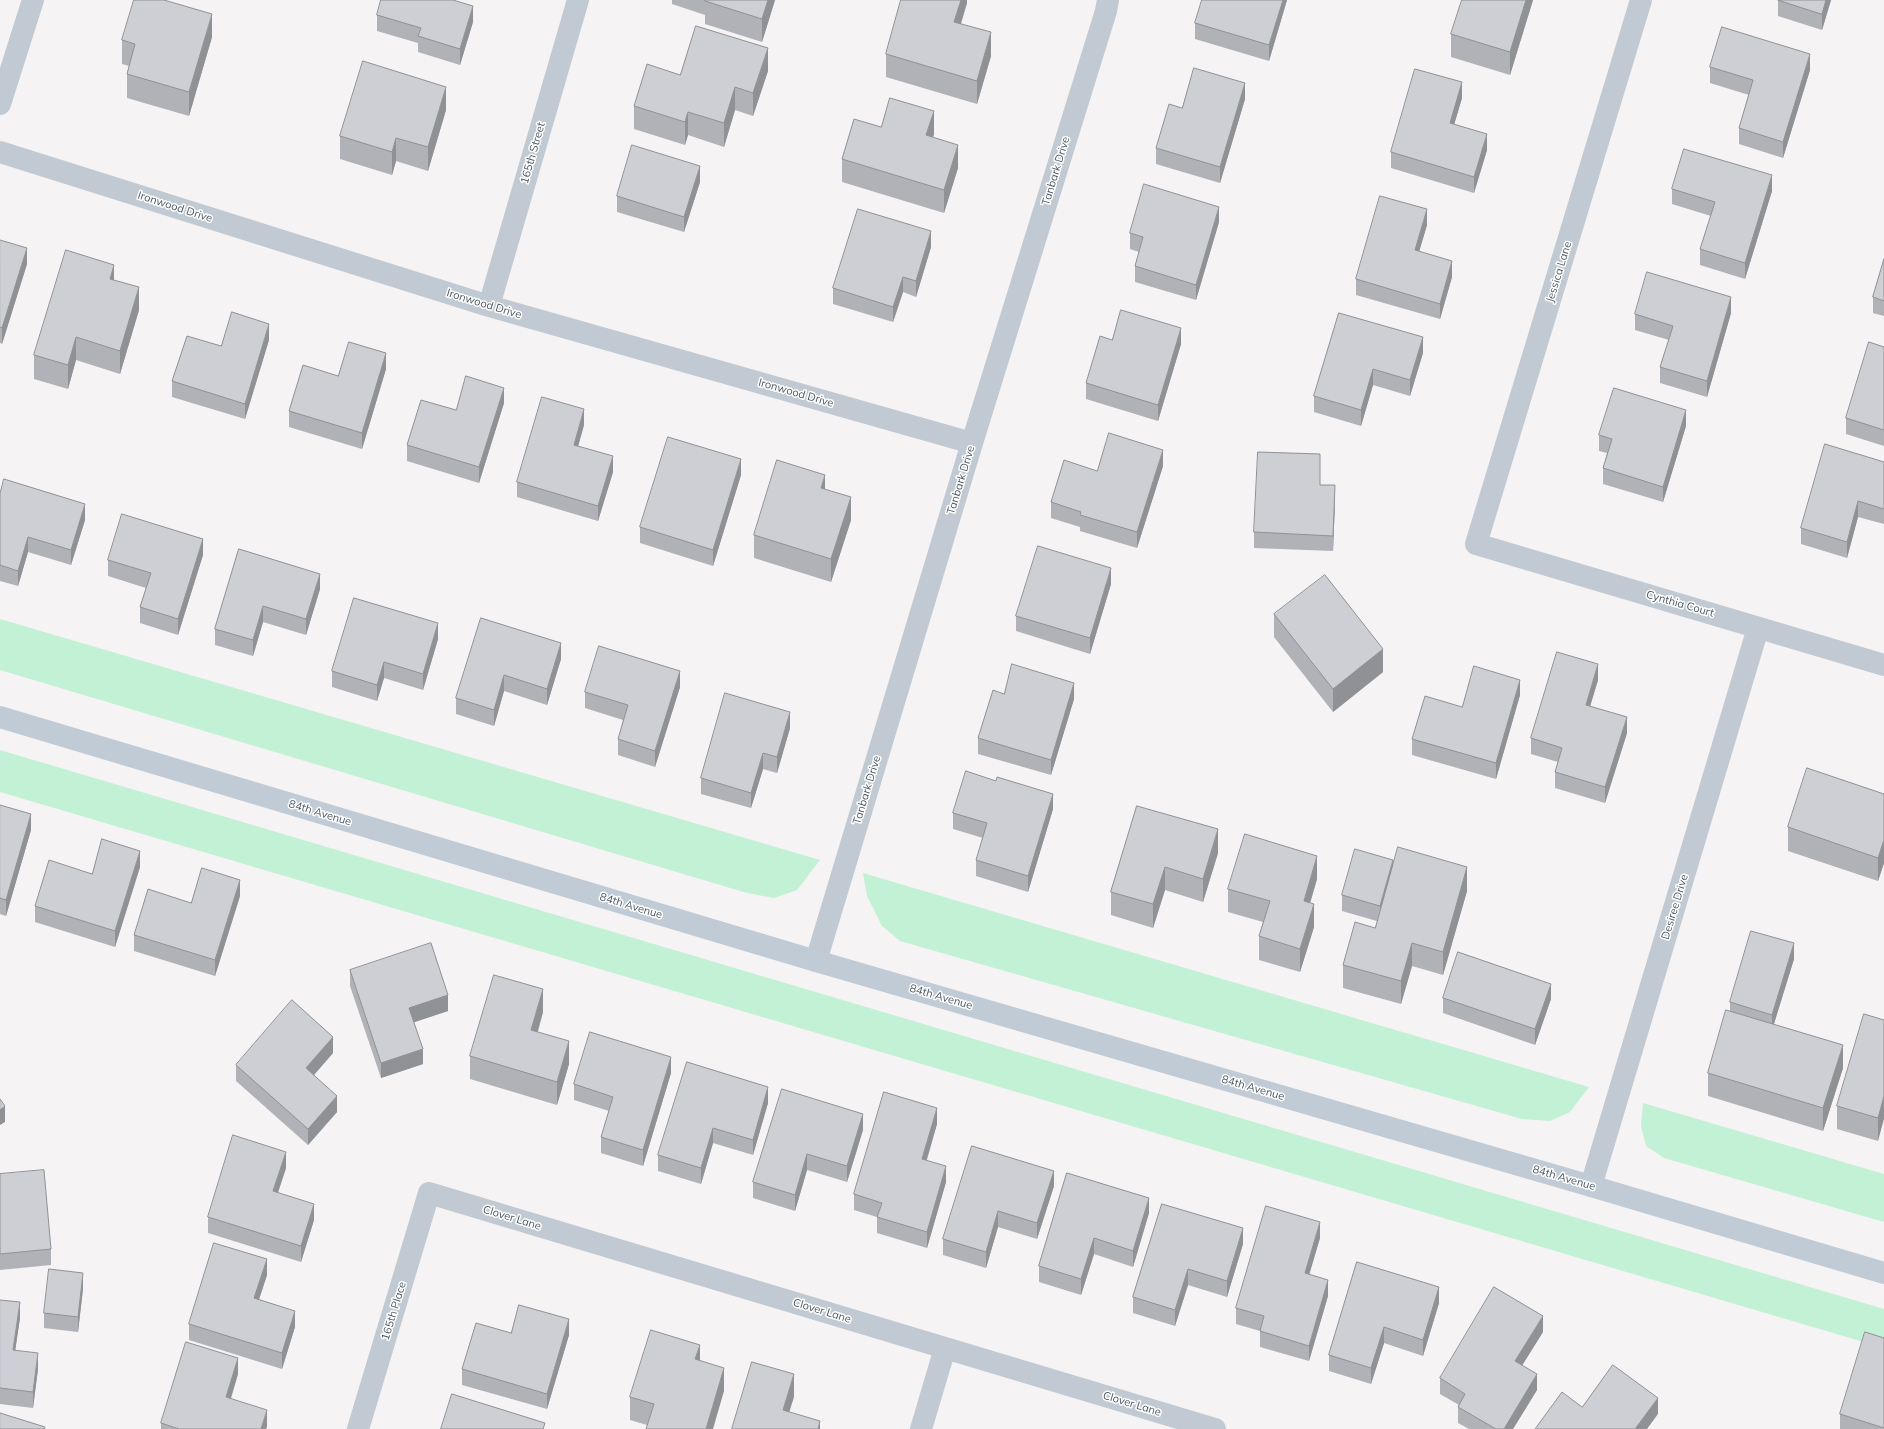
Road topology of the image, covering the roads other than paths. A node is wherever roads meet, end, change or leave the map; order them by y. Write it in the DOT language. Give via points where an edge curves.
graph roads {
  1 [pos="33,0"];
  2 [pos="578,0"];
  3 [pos="1108,0"];
  4 [pos="1642,0"];
  5 [pos="0,104"];
  6 [pos="0,152"];
  7 [pos="489,306"];
  8 [pos="972,443"];
  9 [pos="1476,544"];
  10 [pos="1758,628"];
  11 [pos="1884,665"];
  12 [pos="0,717"];
  13 [pos="816,961"];
  14 [pos="1591,1186"];
  15 [pos="430,1193"];
  16 [pos="1884,1273"];
  17 [pos="945,1348"];
  18 [pos="358,1429"];
  19 [pos="921,1429"];
  20 [pos="1215,1429"];
  1 -- 5 [label="street"];
  2 -- 7 [label="street, 165th Street"];
  3 -- 8 [label="street, Tanbark Drive"];
  4 -- 9 [label="street, Jessica Lane"];
  6 -- 7 [label="street, Ironwood Drive"];
  7 -- 8 [label="street, Ironwood Drive"];
  8 -- 13 [label="street, Tanbark Drive"];
  9 -- 10 [label="street, Cynthia Court"];
  10 -- 11 [label="street, Cynthia Court"];
  10 -- 14 [label="street, Desiree Drive"];
  12 -- 13 [label="street, 84th Avenue"];
  13 -- 14 [label="street, 84th Avenue"];
  14 -- 16 [label="street, 84th Avenue"];
  15 -- 17 [label="street, Clover Lane"];
  15 -- 18 [label="street, 165th Place"];
  17 -- 19 [label="street"];
  17 -- 20 [label="street, Clover Lane"];
}
